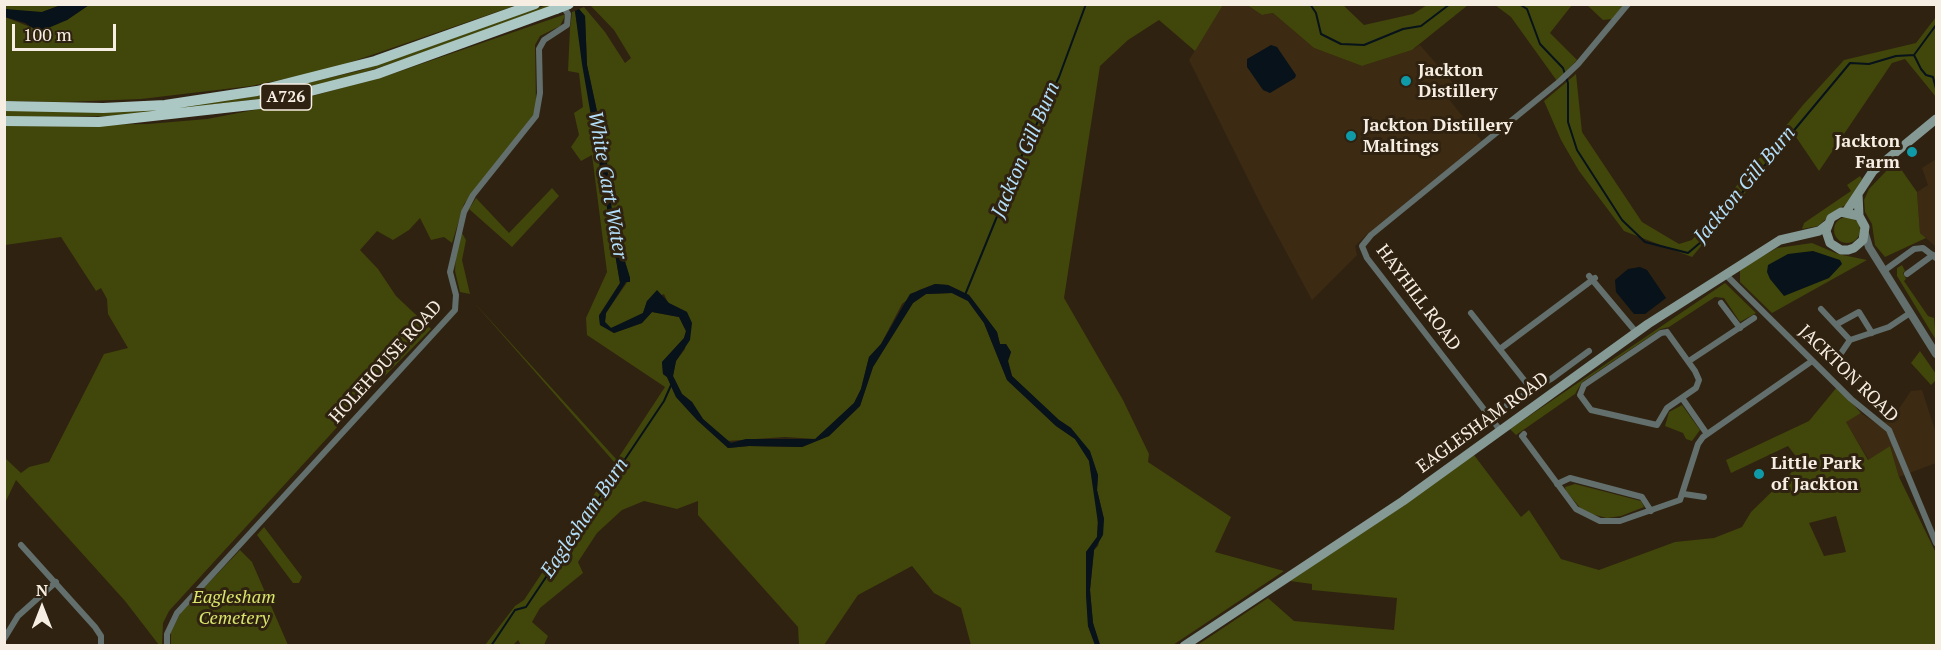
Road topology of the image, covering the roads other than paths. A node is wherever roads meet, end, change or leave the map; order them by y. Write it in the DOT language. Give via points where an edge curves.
graph roads {
  1 [pos="535,4"];
  2 [pos="569,4"];
  3 [pos="1628,4"];
  4 [pos="559,7"];
  5 [pos="4,106"];
  6 [pos="1936,119"];
  7 [pos="4,121"];
  8 [pos="1858,194"];
  9 [pos="1846,212"];
  10 [pos="1859,216"];
  11 [pos="1828,224"];
  12 [pos="1804,234"];
  13 [pos="1865,234"];
  14 [pos="1830,243"];
  15 [pos="1854,248"];
  16 [pos="1935,256"];
  17 [pos="1875,257"];
  18 [pos="1886,270"];
  19 [pos="1907,274"];
  20 [pos="1727,276"];
  21 [pos="1721,303"];
  22 [pos="1821,309"];
  23 [pos="1471,313"];
  24 [pos="1910,313"];
  25 [pos="1754,318"];
  26 [pos="1837,324"];
  27 [pos="1740,328"];
  28 [pos="1636,332"];
  29 [pos="1872,333"];
  30 [pos="1850,340"];
  31 [pos="1500,349"];
  32 [pos="1589,351"];
  33 [pos="1936,354"];
  34 [pos="1689,361"];
  35 [pos="1812,361"];
  36 [pos="1835,362"];
  37 [pos="1532,390"];
  38 [pos="1682,398"];
  39 [pos="1507,405"];
  40 [pos="1500,430"];
  41 [pos="1524,434"];
  42 [pos="1707,434"];
  43 [pos="1557,484"];
  44 [pos="1684,494"];
  45 [pos="1704,497"];
  46 [pos="1651,511"];
  47 [pos="1936,543"];
  48 [pos="21,545"];
  49 [pos="56,582"];
  50 [pos="4,622"];
  51 [pos="10,628"];
  52 [pos="4,639"];
  53 [pos="101,645"];
  54 [pos="167,645"];
  55 [pos="1184,645"];
  1 -- 5 [label="highway, A726" via="375,61 257,91 165,105"];
  2 -- 4 [label="highway, A726, bridge"];
  3 -- 40 [label="street, HAYHILL ROAD" via="1571,71 1362,246 1367,258"];
  4 -- 7 [label="highway, A726" via="377,74 260,104 99,122"];
  4 -- 54 [label="street, HOLEHOUSE ROAD" via="568,14 567,25 544,40 539,49 536,116 464,212 450,272 455,310 177,613 167,634"];
  6 -- 8 [label="main road" via="1873,171"];
  8 -- 9 [label="main road"];
  8 -- 10 [label="main road"];
  9 -- 10 [label="main road"];
  9 -- 11 [label="main road" via="1836,214"];
  10 -- 13 [label="main road"];
  11 -- 12 [label="main road, EAGLESHAM ROAD"];
  11 -- 14 [label="main road"];
  12 -- 14 [label="main road"];
  12 -- 20 [label="main road, EAGLESHAM ROAD" via="1780,240"];
  13 -- 15 [label="main road"];
  13 -- 17 [label="street"];
  14 -- 15 [label="main road" via="1841,250"];
  15 -- 17 [label="street"];
  16 -- 18 [label="street" via="1923,248 1914,249"];
  16 -- 19 [label="street"];
  17 -- 18 [label="street"];
  18 -- 24 [label="street"];
  20 -- 28 [label="main road, EAGLESHAM ROAD"];
  20 -- 35 [label="street, JACKTON ROAD"];
  21 -- 27 [label="street"];
  22 -- 26 [label="street"];
  23 -- 31 [label="street"];
  24 -- 29 [label="street"];
  24 -- 33 [label="street"];
  25 -- 27 [label="street"];
  26 -- 29 [label="street" via="1859,312"];
  26 -- 30 [label="street"];
  27 -- 34 [label="street"];
  28 -- 31 [label="street" via="1592,278"];
  28 -- 40 [label="main road, EAGLESHAM ROAD"];
  29 -- 30 [label="street"];
  30 -- 36 [label="street"];
  31 -- 37 [label="street"];
  32 -- 37 [label="street"];
  34 -- 38 [label="street" via="1699,380"];
  34 -- 38 [label="street" via="1671,335 1661,333 1584,385 1580,394 1591,410 1652,426 1660,424 1667,408"];
  35 -- 42 [label="street"];
  35 -- 47 [label="street, JACKTON ROAD" via="1889,430"];
  37 -- 39 [label="street"];
  38 -- 42 [label="street"];
  40 -- 55 [label="main road, EAGLESHAM ROAD" via="1403,501"];
  41 -- 43 [label="street"];
  42 -- 44 [label="street" via="1698,444"];
  43 -- 46 [label="street" via="1570,478 1642,497"];
  43 -- 46 [label="street" via="1576,509 1600,521 1614,522"];
  44 -- 45 [label="street"];
  44 -- 46 [label="street" via="1680,500"];
  48 -- 49 [label="street"];
  49 -- 51 [label="street"];
  49 -- 53 [label="street" via="95,627"];
  50 -- 51 [label="street"];
  51 -- 52 [label="street"];
}
